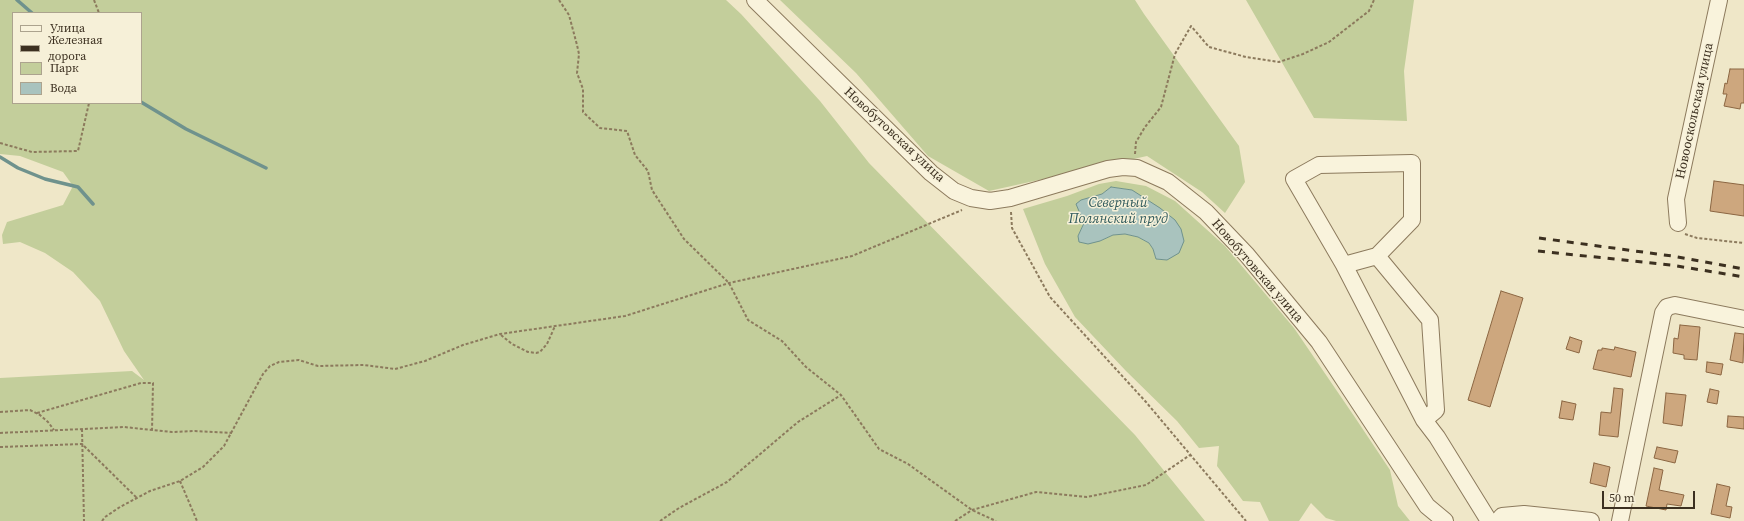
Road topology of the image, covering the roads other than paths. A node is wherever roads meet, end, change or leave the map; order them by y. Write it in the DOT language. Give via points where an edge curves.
graph roads {
  1 [pos="755,0"];
  2 [pos="1719,0"];
  3 [pos="1678,223"];
  4 [pos="1378,256"];
  5 [pos="1344,265"];
  6 [pos="1744,319"];
  7 [pos="1424,420"];
  8 [pos="1444,521"];
  9 [pos="1489,521"];
  10 [pos="1498,521"];
  11 [pos="1591,521"];
  12 [pos="1620,521"];
  1 -- 8 [label="street, Новобутовская улица" via="914,156 954,191 971,198 990,201 1010,198 1108,169 1123,167 1133,167 1168,182 1206,212 1247,255 1319,342 1427,506"];
  2 -- 3 [label="street, Новооскольская улица" via="1676,199"];
  4 -- 5 [label="street"];
  4 -- 5 [label="street" via="1412,220 1412,163 1319,165 1294,179"];
  4 -- 7 [label="street" via="1430,320 1436,410"];
  5 -- 7 [label="street"];
  6 -- 12 [label="street" via="1675,305 1667,307 1663,313"];
  7 -- 9 [label="street"];
  10 -- 11 [label="street" via="1502,516 1524,514"];
}
